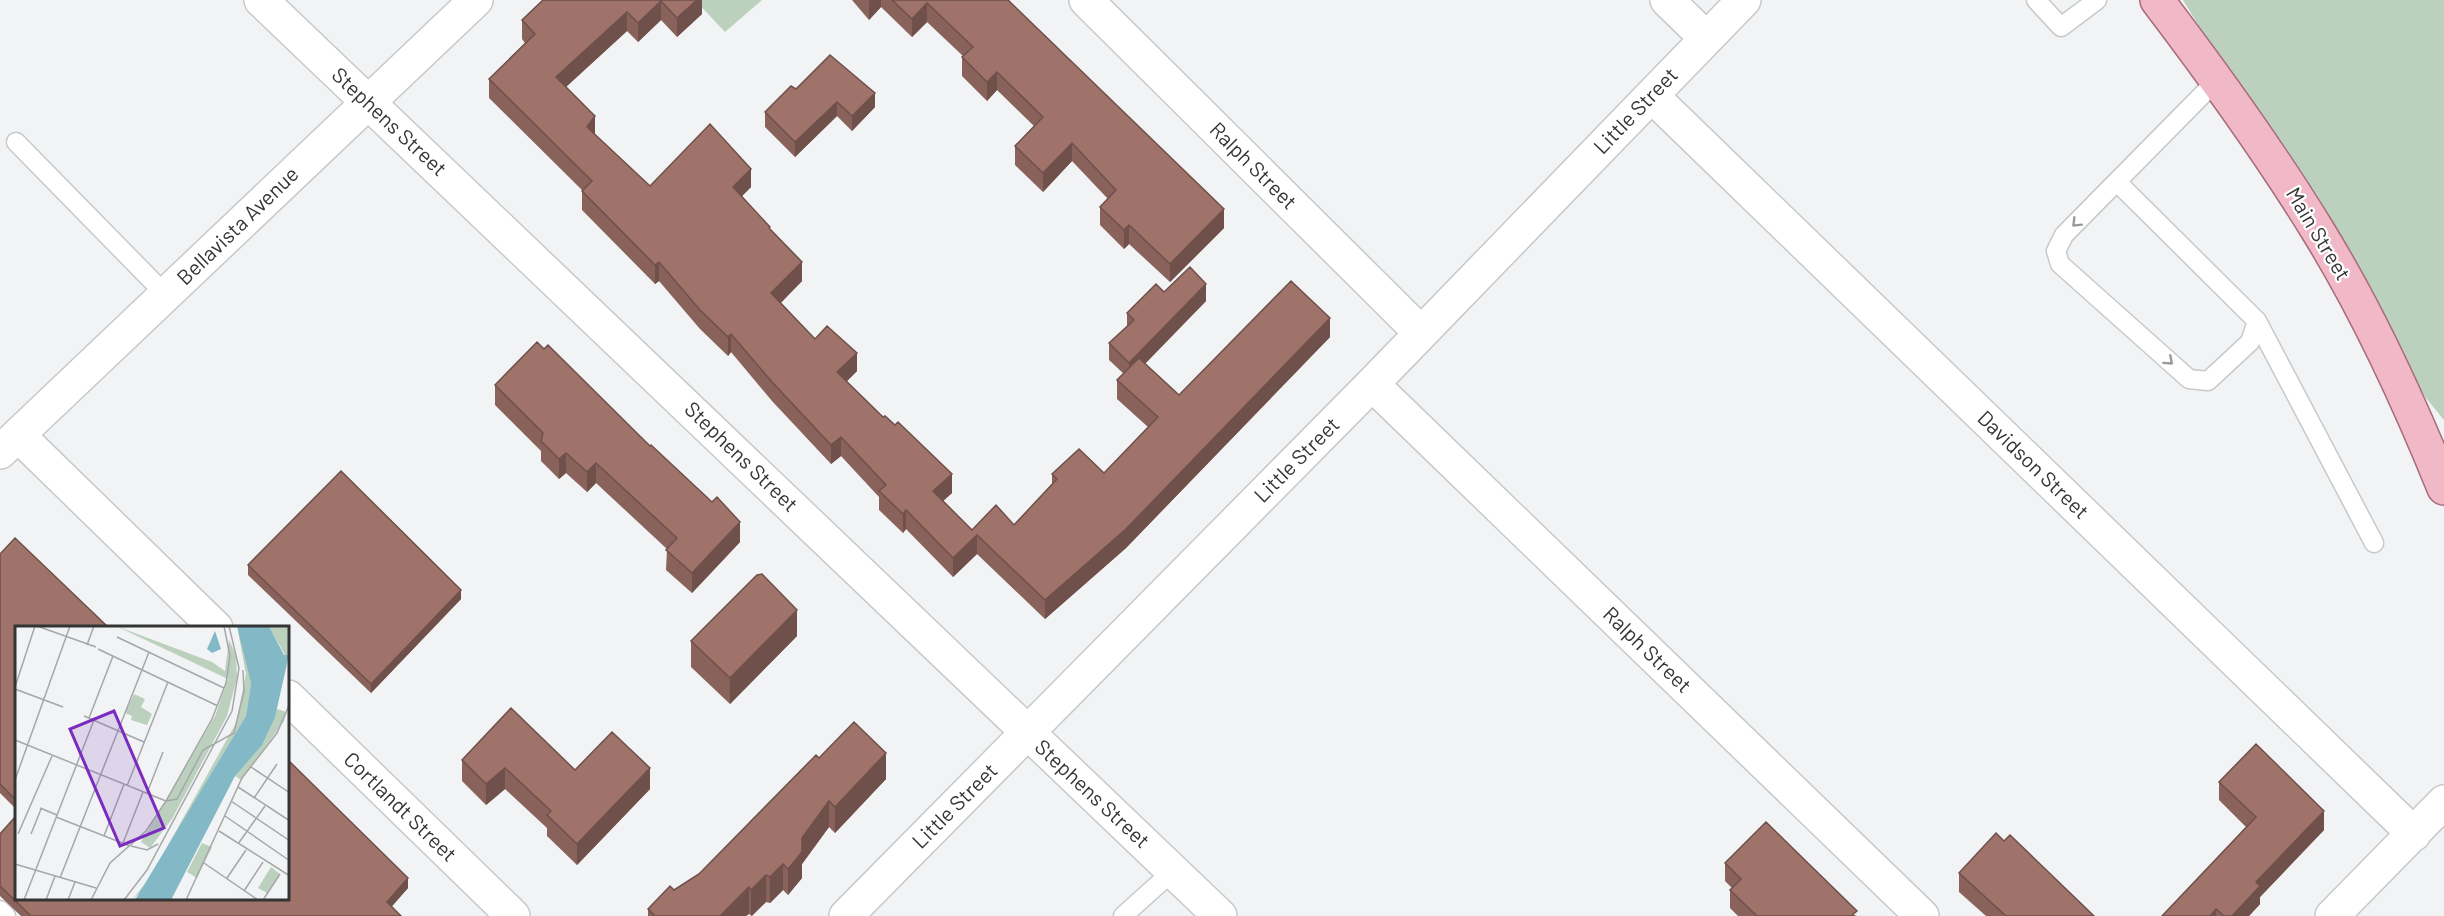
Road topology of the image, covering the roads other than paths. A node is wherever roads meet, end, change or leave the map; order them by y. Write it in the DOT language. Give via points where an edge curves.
graph roads {
  1 [pos="261,0"];
  2 [pos="476,0"];
  3 [pos="1086,0"];
  4 [pos="1667,0"];
  5 [pos="1744,0"];
  6 [pos="2036,0"];
  7 [pos="2157,0"];
  8 [pos="2094,1"];
  9 [pos="1706,38"];
  10 [pos="2217,81"];
  11 [pos="1652,96"];
  12 [pos="369,101"];
  13 [pos="16,142"];
  14 [pos="2117,182"];
  15 [pos="165,296"];
  16 [pos="2256,321"];
  17 [pos="1421,333"];
  18 [pos="1372,384"];
  19 [pos="9,443"];
  20 [pos="2444,488"];
  21 [pos="2374,543"];
  22 [pos="214,626"];
  23 [pos="290,700"];
  24 [pos="1027,733"];
  25 [pos="2444,802"];
  26 [pos="2414,834"];
  27 [pos="1173,871"];
  28 [pos="0,910"];
  29 [pos="6,916"];
  30 [pos="513,916"];
  31 [pos="846,916"];
  32 [pos="1123,916"];
  33 [pos="1220,916"];
  34 [pos="1922,916"];
  35 [pos="2332,916"];
  1 -- 12 [label="street, Stephens Street"];
  2 -- 12 [label="street, Bellavista Avenue"];
  3 -- 17 [label="street, Ralph Street"];
  4 -- 9 [label="street"];
  5 -- 9 [label="street, Little Street"];
  6 -- 8 [label="lane" via="2061,27"];
  7 -- 10 [label="main road, Main Street"];
  9 -- 11 [label="street, Little Street"];
  10 -- 14 [label="lane"];
  10 -- 20 [label="main road, Main Street" via="2262,142 2325,242 2374,332"];
  11 -- 17 [label="street, Little Street"];
  11 -- 26 [label="street, Davidson Street"];
  12 -- 15 [label="street, Bellavista Avenue"];
  12 -- 24 [label="street, Stephens Street"];
  13 -- 15 [label="lane"];
  14 -- 16 [label="lane"];
  14 -- 16 [label="lane, one-way" via="2064,236 2056,251 2060,264 2189,379 2208,381 2250,342"];
  15 -- 19 [label="street, Bellavista Avenue"];
  16 -- 21 [label="lane"];
  17 -- 18 [label="street, Little Street"];
  18 -- 24 [label="street, Little Street"];
  18 -- 34 [label="street, Ralph Street"];
  19 -- 22 [label="street"];
  23 -- 30 [label="street, Cortlandt Street"];
  24 -- 27 [label="street, Stephens Street"];
  24 -- 31 [label="street, Little Street"];
  25 -- 26 [label="street"];
  26 -- 35 [label="street"];
  27 -- 32 [label="lane"];
  27 -- 33 [label="street, Stephens Street"];
  28 -- 29 [label="lane"];
}
